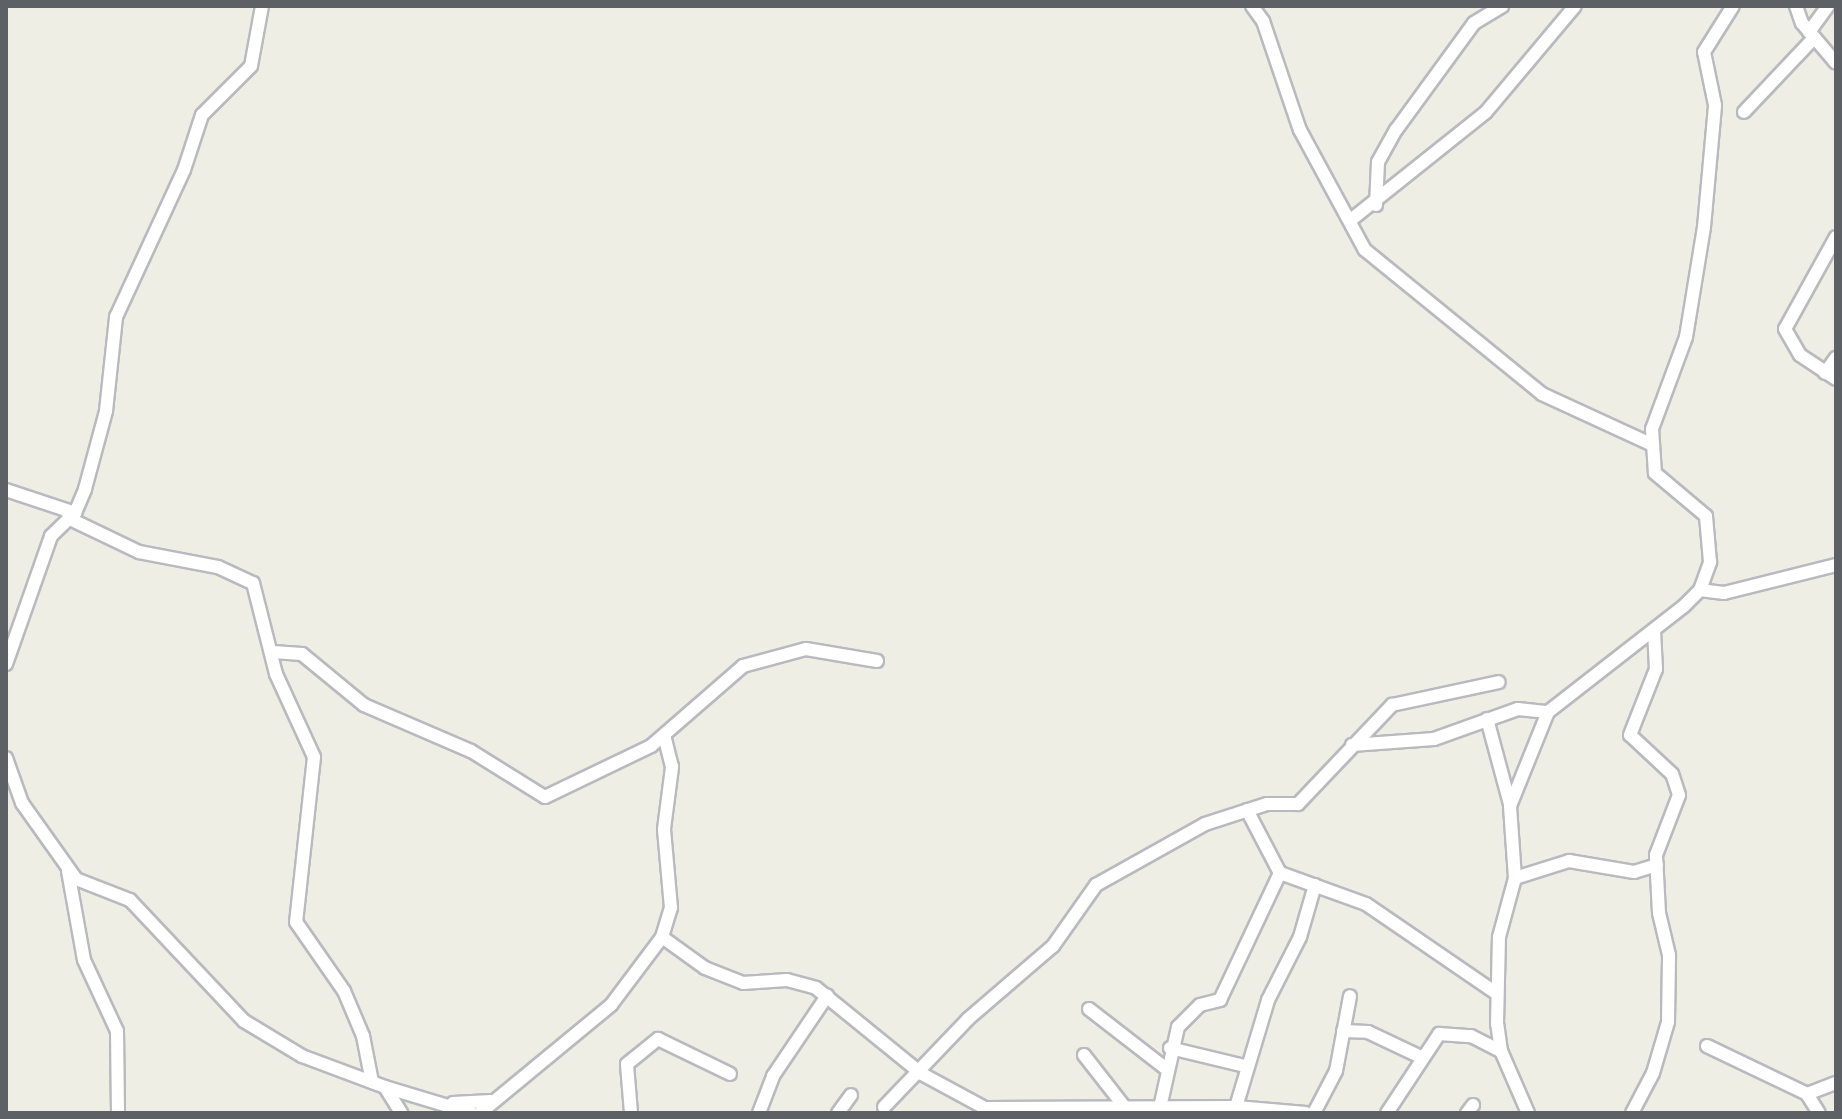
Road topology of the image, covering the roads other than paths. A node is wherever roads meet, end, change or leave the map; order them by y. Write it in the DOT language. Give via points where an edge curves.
graph roads {
  1 [pos="262,6"];
  2 [pos="1252,6"];
  3 [pos="1502,6"];
  4 [pos="1575,6"];
  5 [pos="1733,6"];
  6 [pos="1796,6"];
  7 [pos="1828,6"];
  8 [pos="1811,35"];
  9 [pos="1836,63"];
  10 [pos="1744,112"];
  11 [pos="1376,205"];
  12 [pos="1352,219"];
  13 [pos="1836,237"];
  14 [pos="1836,358"];
  15 [pos="1830,376"];
  16 [pos="1653,445"];
  17 [pos="6,490"];
  18 [pos="71,515"];
  19 [pos="1836,565"];
  20 [pos="1700,590"];
  21 [pos="1654,632"];
  22 [pos="273,652"];
  23 [pos="877,661"];
  24 [pos="6,664"];
  25 [pos="1499,682"];
  26 [pos="1548,712"];
  27 [pos="1487,719"];
  28 [pos="664,735"];
  29 [pos="1352,745"];
  30 [pos="6,758"];
  31 [pos="1510,806"];
  32 [pos="1247,810"];
  33 [pos="1657,865"];
  34 [pos="68,871"];
  35 [pos="1280,873"];
  36 [pos="1515,878"];
  37 [pos="1315,885"];
  38 [pos="662,937"];
  39 [pos="1496,993"];
  40 [pos="827,996"];
  41 [pos="1350,996"];
  42 [pos="1089,1009"];
  43 [pos="1343,1031"];
  44 [pos="1707,1046"];
  45 [pos="1170,1048"];
  46 [pos="1501,1051"];
  47 [pos="1084,1055"];
  48 [pos="1421,1057"];
  49 [pos="1245,1066"];
  50 [pos="1165,1068"];
  51 [pos="730,1074"];
  52 [pos="922,1074"];
  53 [pos="372,1082"];
  54 [pos="1836,1083"];
  55 [pos="385,1087"];
  56 [pos="1807,1094"];
  57 [pos="851,1095"];
  58 [pos="491,1101"];
  59 [pos="453,1103"];
  60 [pos="1123,1105"];
  61 [pos="884,1107"];
  62 [pos="1236,1107"];
  63 [pos="1062,1109"];
  64 [pos="1160,1109"];
  65 [pos="1527,1111"];
  66 [pos="118,1113"];
  67 [pos="401,1113"];
  68 [pos="471,1113"];
  69 [pos="480,1113"];
  70 [pos="631,1113"];
  71 [pos="759,1113"];
  72 [pos="838,1113"];
  73 [pos="1306,1113"];
  74 [pos="1314,1113"];
  75 [pos="1387,1113"];
  76 [pos="1632,1113"];
  77 [pos="1819,1113"];
  1 -- 18 [label="street" via="251,66 202,115 184,170 116,317 106,411"];
  2 -- 12 [label="street" via="1274,48 1300,130"];
  3 -- 11 [label="street" via="1474,23 1396,130 1378,162"];
  4 -- 11 [label="street" via="1486,112"];
  5 -- 16 [label="street" via="1704,52 1715,105 1704,227 1686,337 1662,389"];
  6 -- 8 [label="street"];
  7 -- 8 [label="street"];
  8 -- 9 [label="street"];
  8 -- 10 [label="street"];
  11 -- 12 [label="street"];
  12 -- 16 [label="street" via="1357,239 1379,264 1446,310 1501,366 1542,394"];
  13 -- 15 [label="street" via="1785,329 1800,355"];
  14 -- 15 [label="street"];
  16 -- 20 [label="street" via="1655,473 1698,505 1711,529 1710,562"];
  17 -- 18 [label="street"];
  18 -- 22 [label="street" via="139,552 218,567 253,583"];
  18 -- 24 [label="street" via="51,536"];
  19 -- 20 [label="street" via="1724,593"];
  20 -- 21 [label="street"];
  21 -- 26 [label="street"];
  21 -- 33 [label="street" via="1656,669 1630,735 1678,785"];
  22 -- 28 [label="street" via="302,654 364,705 471,751 545,797"];
  22 -- 53 [label="street" via="314,757 296,922 344,991 363,1036"];
  23 -- 28 [label="street" via="806,649 743,666"];
  25 -- 29 [label="street" via="1392,705"];
  26 -- 27 [label="street" via="1518,709"];
  26 -- 31 [label="street"];
  27 -- 29 [label="street" via="1434,739"];
  27 -- 31 [label="street"];
  28 -- 38 [label="street" via="672,767 664,829 671,908"];
  29 -- 32 [label="street" via="1298,804"];
  30 -- 34 [label="street" via="22,803"];
  31 -- 36 [label="street"];
  32 -- 35 [label="street"];
  32 -- 52 [label="street" via="1170,841 1096,885 1053,946 968,1019"];
  33 -- 36 [label="street" via="1634,872 1569,861"];
  33 -- 76 [label="street" via="1669,955 1668,1022 1653,1073"];
  34 -- 53 [label="street" via="130,900 232,1011 264,1035"];
  34 -- 66 [label="street" via="84,960 117,1031"];
  35 -- 37 [label="street"];
  35 -- 45 [label="street" via="1220,1000 1191,1012"];
  36 -- 39 [label="street" via="1499,937"];
  37 -- 39 [label="street" via="1366,904"];
  37 -- 49 [label="street"];
  38 -- 40 [label="street" via="720,975 751,984 804,982"];
  38 -- 58 [label="street" via="611,1005"];
  39 -- 46 [label="street"];
  40 -- 52 [label="street"];
  40 -- 71 [label="street" via="773,1076"];
  41 -- 43 [label="street"];
  42 -- 50 [label="street"];
  43 -- 48 [label="street" via="1368,1032"];
  43 -- 74 [label="street" via="1336,1071"];
  44 -- 56 [label="street"];
  45 -- 49 [label="street"];
  45 -- 50 [label="street"];
  46 -- 48 [label="street" via="1445,1032 1429,1042"];
  46 -- 65 [label="street"];
  47 -- 60 [label="street"];
  48 -- 75 [label="street"];
  49 -- 62 [label="street"];
  50 -- 64 [label="street"];
  51 -- 70 [label="street" via="658,1039 627,1064"];
  52 -- 61 [label="street"];
  52 -- 63 [label="street" via="985,1108"];
  53 -- 55 [label="street"];
  54 -- 56 [label="street"];
  55 -- 59 [label="street"];
  55 -- 67 [label="street"];
  56 -- 77 [label="street"];
  57 -- 72 [label="street"];
  58 -- 59 [label="street"];
  58 -- 69 [label="street"];
  59 -- 68 [label="street"];
  60 -- 63 [label="street"];
  60 -- 64 [label="street"];
  62 -- 64 [label="street"];
  62 -- 73 [label="street"];
}
